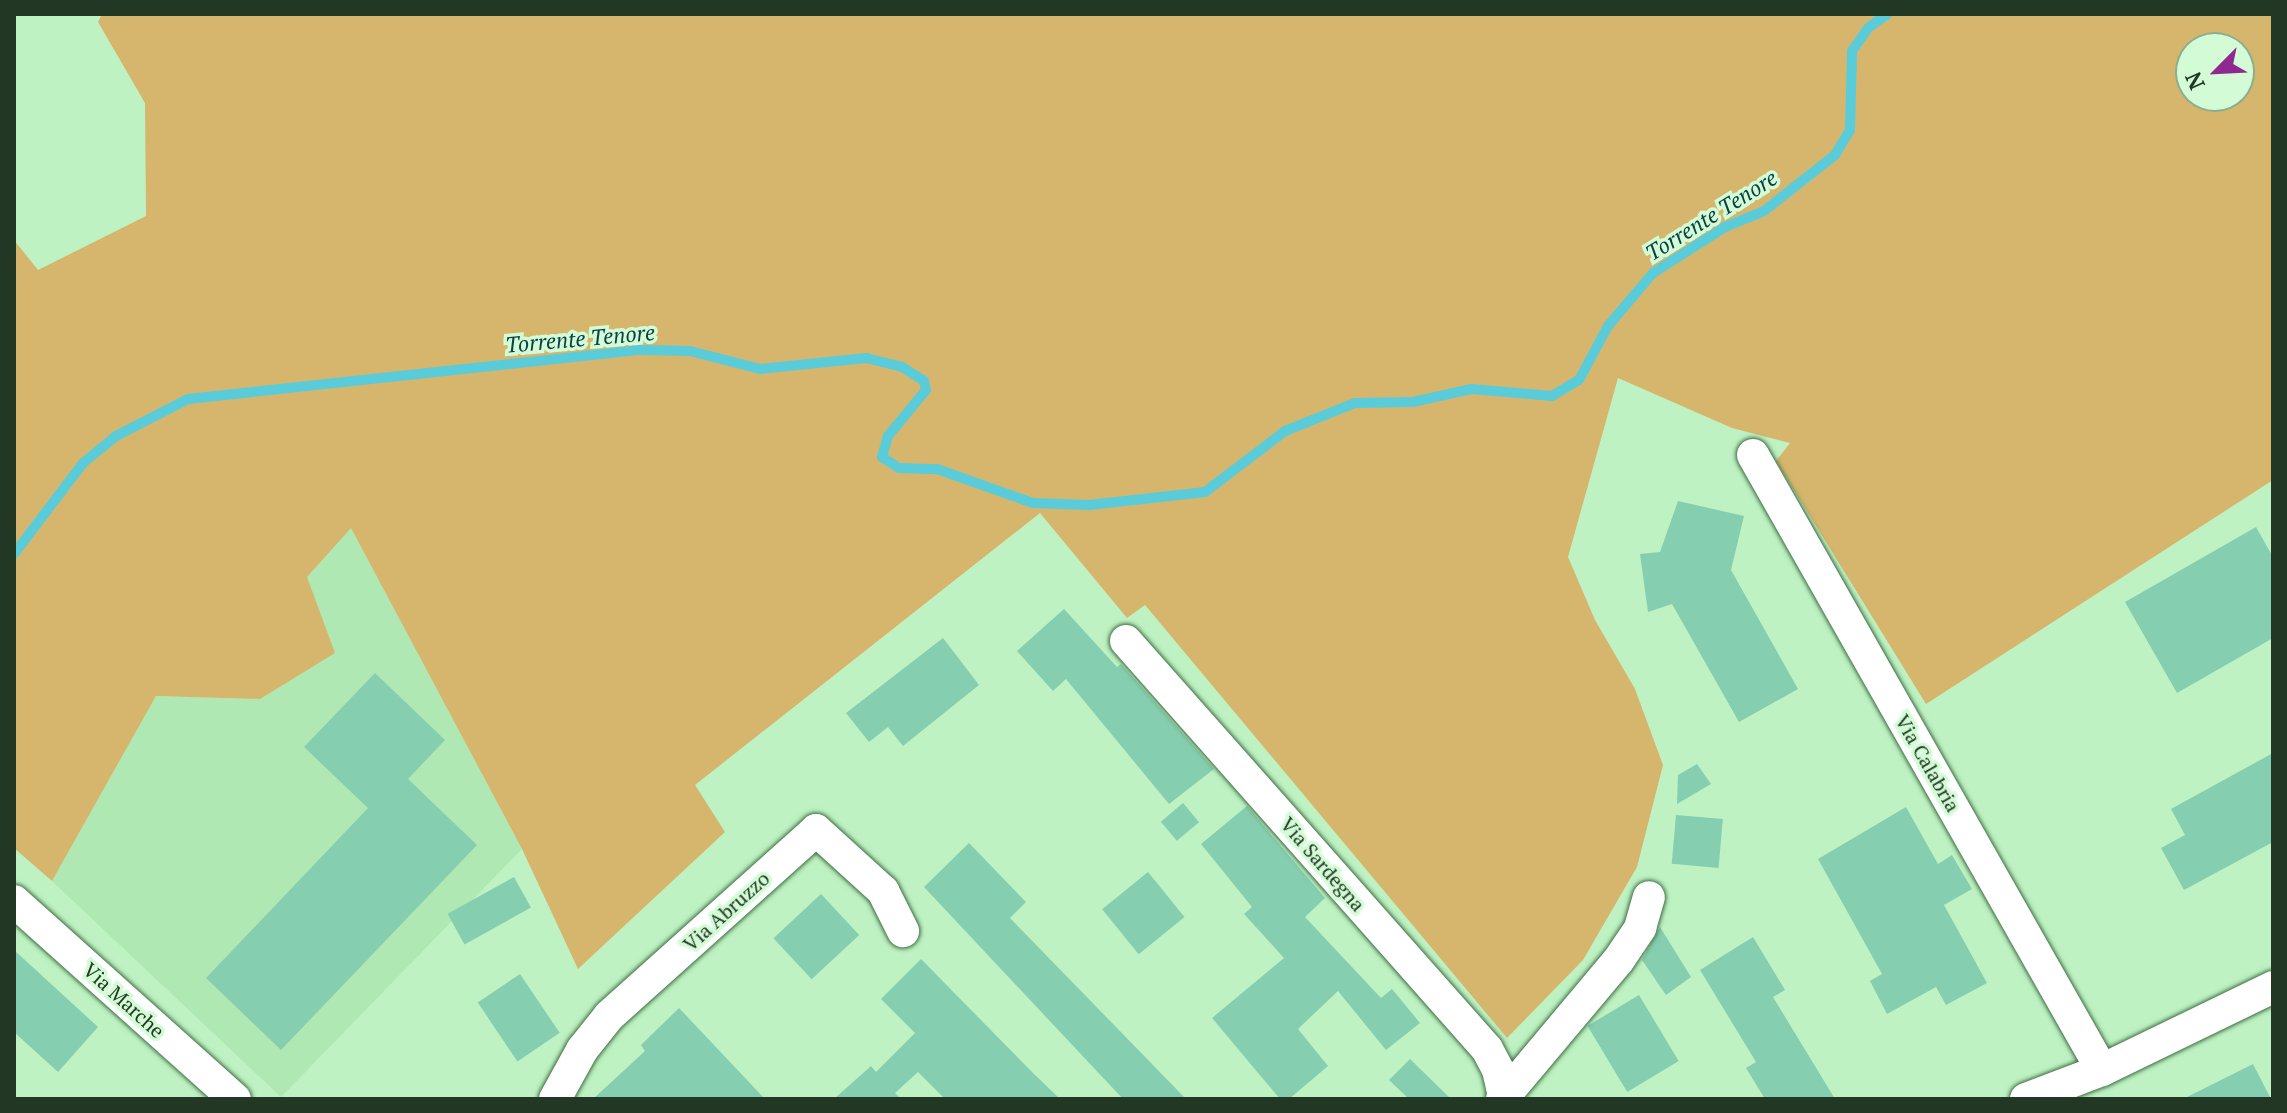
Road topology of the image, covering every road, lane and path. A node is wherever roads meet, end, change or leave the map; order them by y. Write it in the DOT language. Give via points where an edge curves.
graph roads {
  1 [pos="1753,455"];
  2 [pos="1126,641"];
  3 [pos="1649,897"];
  4 [pos="14,901"];
  5 [pos="903,931"];
  6 [pos="2273,987"];
  7 [pos="2102,1070"];
  8 [pos="1503,1097"];
  9 [pos="235,1099"];
  10 [pos="555,1099"];
  11 [pos="2026,1099"];
  1 -- 7 [label="street, Via Calabria"];
  2 -- 8 [label="street, Via Sardegna" via="1487,1049"];
  3 -- 8 [label="street, Via Sardegna" via="1640,928 1618,961"];
  4 -- 9 [label="street, Via Marche"];
  5 -- 10 [label="street, Via Abruzzo" via="883,891 816,830 609,1016 582,1050"];
  6 -- 7 [label="street"];
  7 -- 11 [label="street"];
}
